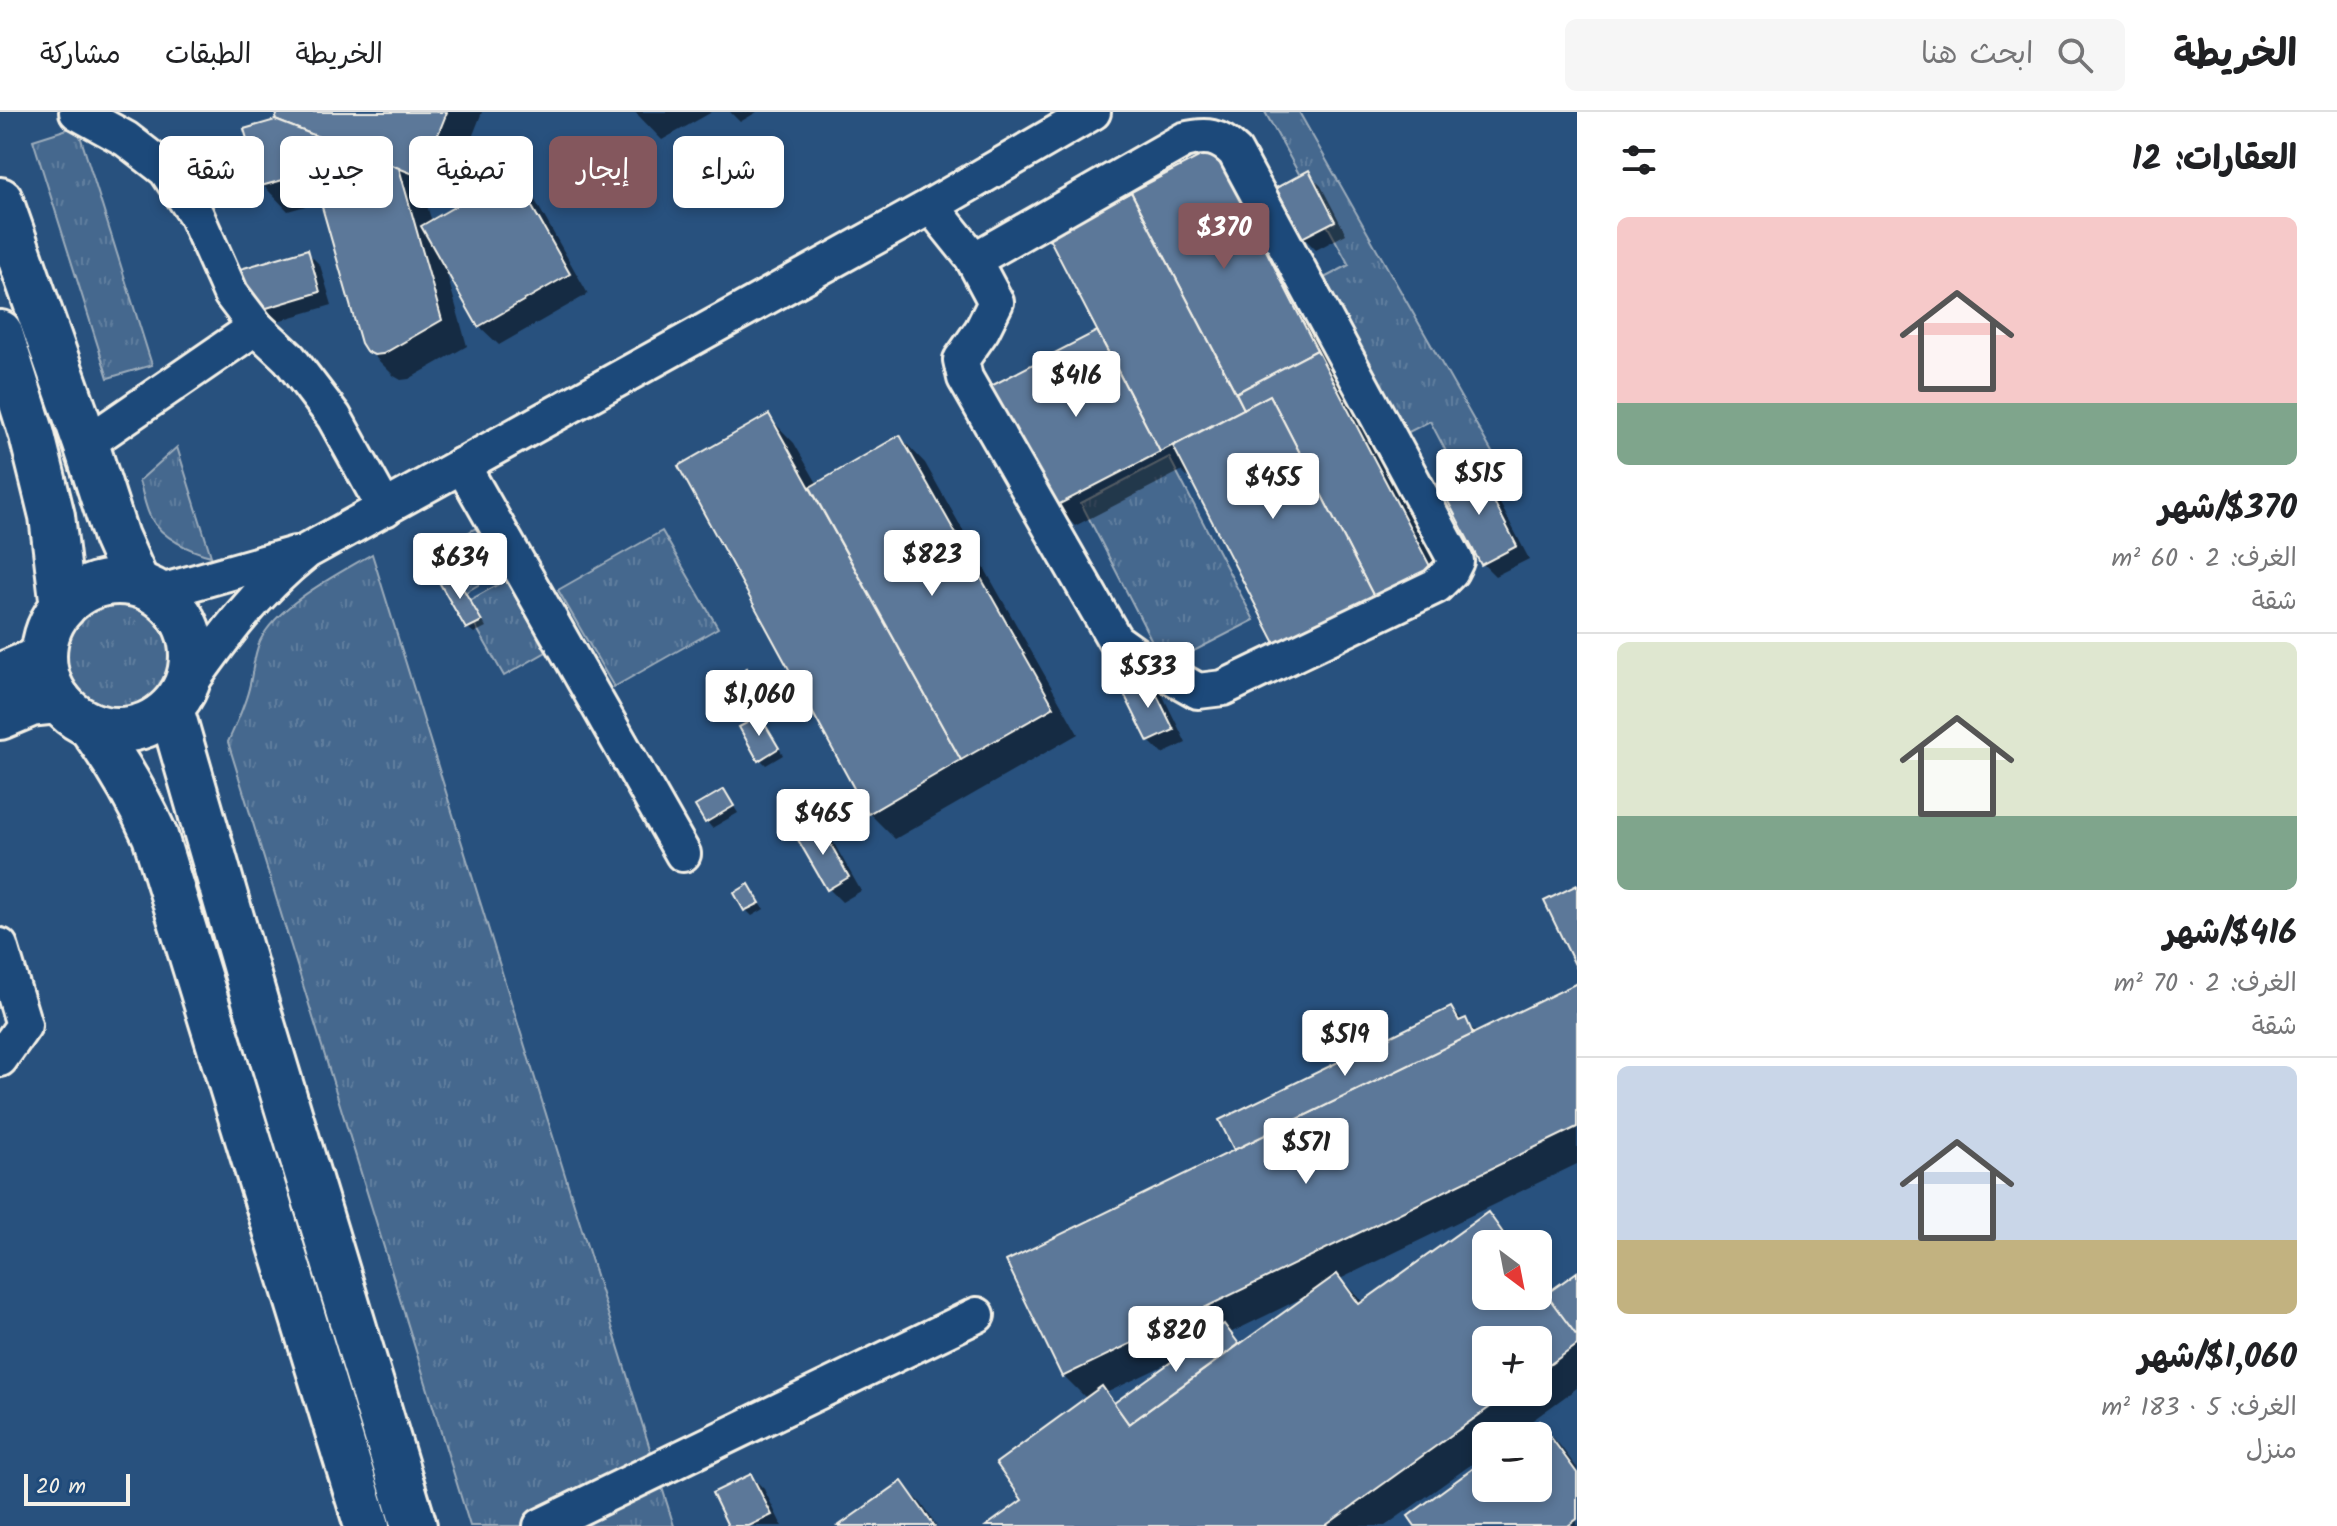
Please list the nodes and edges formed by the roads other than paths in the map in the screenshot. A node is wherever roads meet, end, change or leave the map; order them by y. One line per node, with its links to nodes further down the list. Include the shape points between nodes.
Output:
1 (77, 112): 6 (street, via 126,139 166,170 196,215 231,294)
2 (1093, 112): 4 (street)
3 (0, 200): 8 (main road)
4 (931, 206): 5 (street); 9 (street)
5 (972, 257): 5 (street, via 1184,140 1200,135 1227,144 1456,561 1451,571 1436,586 1223,688 1198,691 1143,660 1115,640 965,378 961,360 996,302)
6 (256, 327): 8 (street); 10 (street, via 289,358 334,417)
7 (0, 333): 13 (main road, via 52,516)
8 (86, 444): 12 (main road, via 116,537)
9 (462, 465): 10 (street); 19 (street)
10 (385, 509): 11 (street)
11 (307, 551): 12 (street); 16 (street, via 253,599)
12 (147, 588): 13 (main road, via 110,582 84,590); 16 (main road, via 175,608 188,629 193,652 190,676)
13 (63, 607): 14 (main road, via 49,629)
14 (44, 654): 15 (main road); 17 (main road, via 47,679)
15 (0, 676)
16 (175, 704): 17 (main road, via 153,722 133,729 111,730); 24 (main road, via 246,973)
17 (75, 713): 18 (main road, via 31,704); 23 (main road, via 116,761 155,836)
18 (0, 717)
19 (683, 854)
20 (0, 946): 21 (street, via 24,1025)
21 (0, 1059)
22 (977, 1315): 25 (street)
23 (367, 1526)
24 (414, 1526)
25 (541, 1526)

